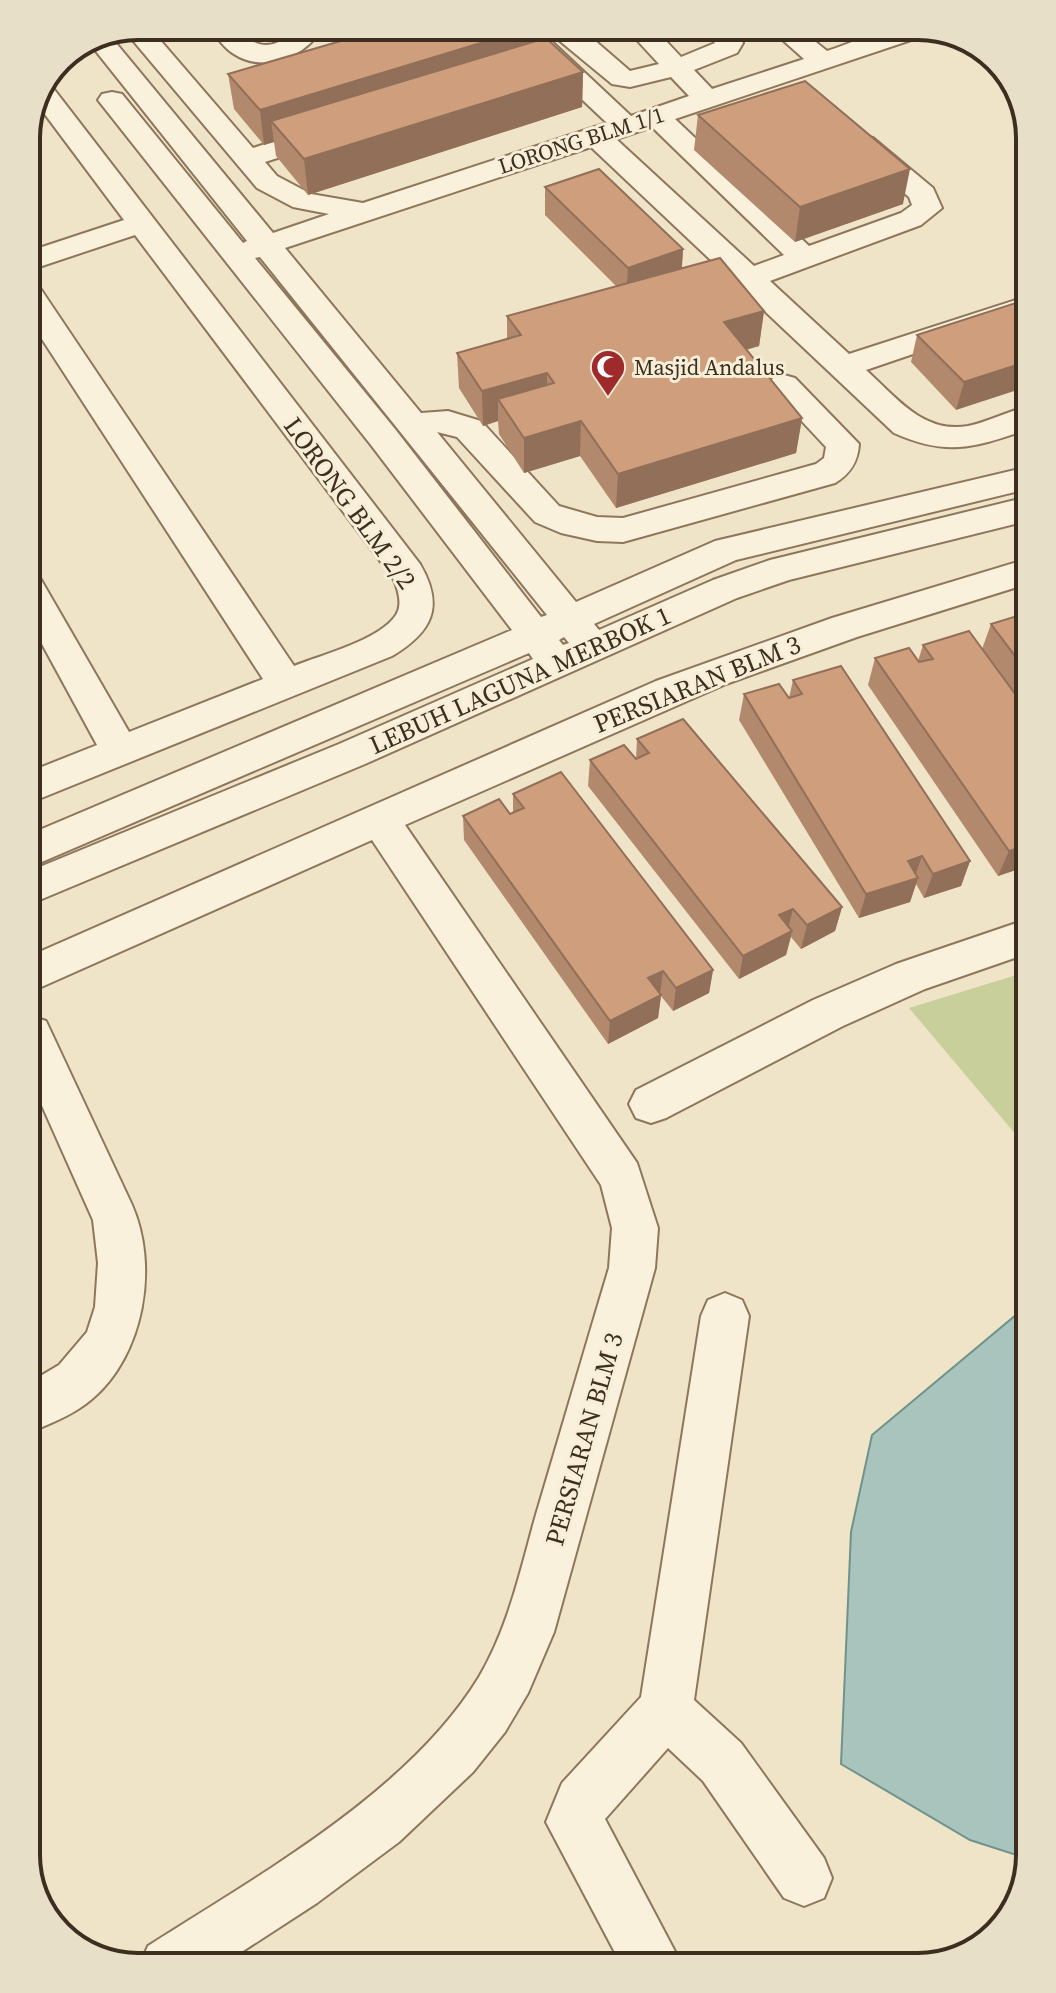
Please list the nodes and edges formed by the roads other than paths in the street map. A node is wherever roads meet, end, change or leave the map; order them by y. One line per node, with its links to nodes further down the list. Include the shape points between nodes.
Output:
1 (146, 40): 23 (street)
2 (234, 40): 3 (street, via 257,54)
3 (300, 40)
4 (535, 40): 13 (street)
5 (575, 40): 16 (street, via 622,78)
6 (650, 40): 16 (street)
7 (728, 40): 16 (street, via 728,47)
8 (797, 40): 14 (street)
9 (871, 40): 11 (street)
10 (888, 40): 11 (street, LORONG BLM 1/1)
11 (876, 44): 14 (street, LORONG BLM 1/1)
12 (105, 46): 36 (street)
13 (556, 60): 17 (street); 29 (street)
14 (823, 61): 19 (street, LORONG BLM 1/1)
15 (314, 62): 20 (street)
16 (677, 68): 24 (street)
17 (526, 69)
18 (93, 76): 37 (street)
19 (778, 76): 22 (street); 24 (street, LORONG BLM 1/1)
20 (255, 80)
21 (225, 89): 23 (street)
22 (803, 95)
23 (195, 98): 31 (street)
24 (707, 99): 26 (street, LORONG BLM 1/1)
25 (47, 100): 34 (street, LORONG BLM 2/2)
26 (656, 116): 29 (street, LORONG BLM 1/1); 39 (street)
27 (839, 125): 39 (street, via 923,194 927,208 911,219)
28 (350, 126): 31 (street)
29 (626, 126): 30 (street, LORONG BLM 1/1)
30 (596, 136): 33 (street, LORONG BLM 1/1); 40 (street)
31 (247, 159): 32 (street)
32 (267, 182): 33 (street, via 303,201); 35 (street)
33 (365, 212): 35 (street, LORONG BLM 1/1)
34 (140, 224): 38 (street); 54 (street, LORONG BLM 2/2, via 416,587 415,614 397,637)
35 (297, 234): 36 (street, LORONG BLM 1/1)
36 (266, 244): 37 (street, LORONG BLM 1/1); 46 (street)
37 (235, 255): 53 (street)
38 (40, 258)
39 (804, 258): 40 (street)
40 (747, 279): 43 (street)
41 (1016, 309): 43 (street)
42 (40, 312): 54 (street)
43 (843, 367): 45 (street, via 906,425 933,438 964,438)
44 (784, 385): 46 (street, via 843,444 842,461 823,475 623,530 573,525 547,514 469,429 455,421)
45 (1016, 421)
46 (414, 425): 51 (street)
47 (1016, 481): 51 (street, LEBUH LAGUNA MERBOK 1, via 727,550)
48 (1016, 512): 52 (street, LEBUH LAGUNA MERBOK 1, via 782,569)
49 (1016, 575): 57 (street, PERSIARAN BLM 3, via 755,657)
50 (40, 608): 55 (street)
51 (571, 620): 52 (street); 53 (street, LEBUH LAGUNA MERBOK 1)
52 (594, 648): 53 (street, LEBUH LAGUNA MERBOK 1)
53 (546, 650): 58 (street, LEBUH LAGUNA MERBOK 1); 59 (street, LEBUH LAGUNA MERBOK 1, via 430,717 352,754)
54 (287, 685): 55 (street, LORONG BLM 2/2)
55 (120, 751): 56 (street, LORONG BLM 2/2)
56 (40, 784)
57 (380, 820): 61 (street, PERSIARAN BLM 3); 68 (street, PERSIARAN BLM 3, via 621,1177 635,1228 632,1268 528,1632 487,1712 429,1778 382,1821)
58 (40, 847)
59 (40, 884)
60 (1016, 940): 63 (street, via 911,976 828,1013)
61 (40, 971)
62 (40, 1054): 65 (street, via 116,1220 123,1282 112,1334 95,1361 76,1381)
63 (651, 1104)
64 (725, 1316): 66 (street)
65 (40, 1402)
66 (666, 1710): 67 (street, via 722,1762); 69 (street, via 582,1803 574,1822)
67 (804, 1878)
68 (188, 1953)
69 (647, 1953)

